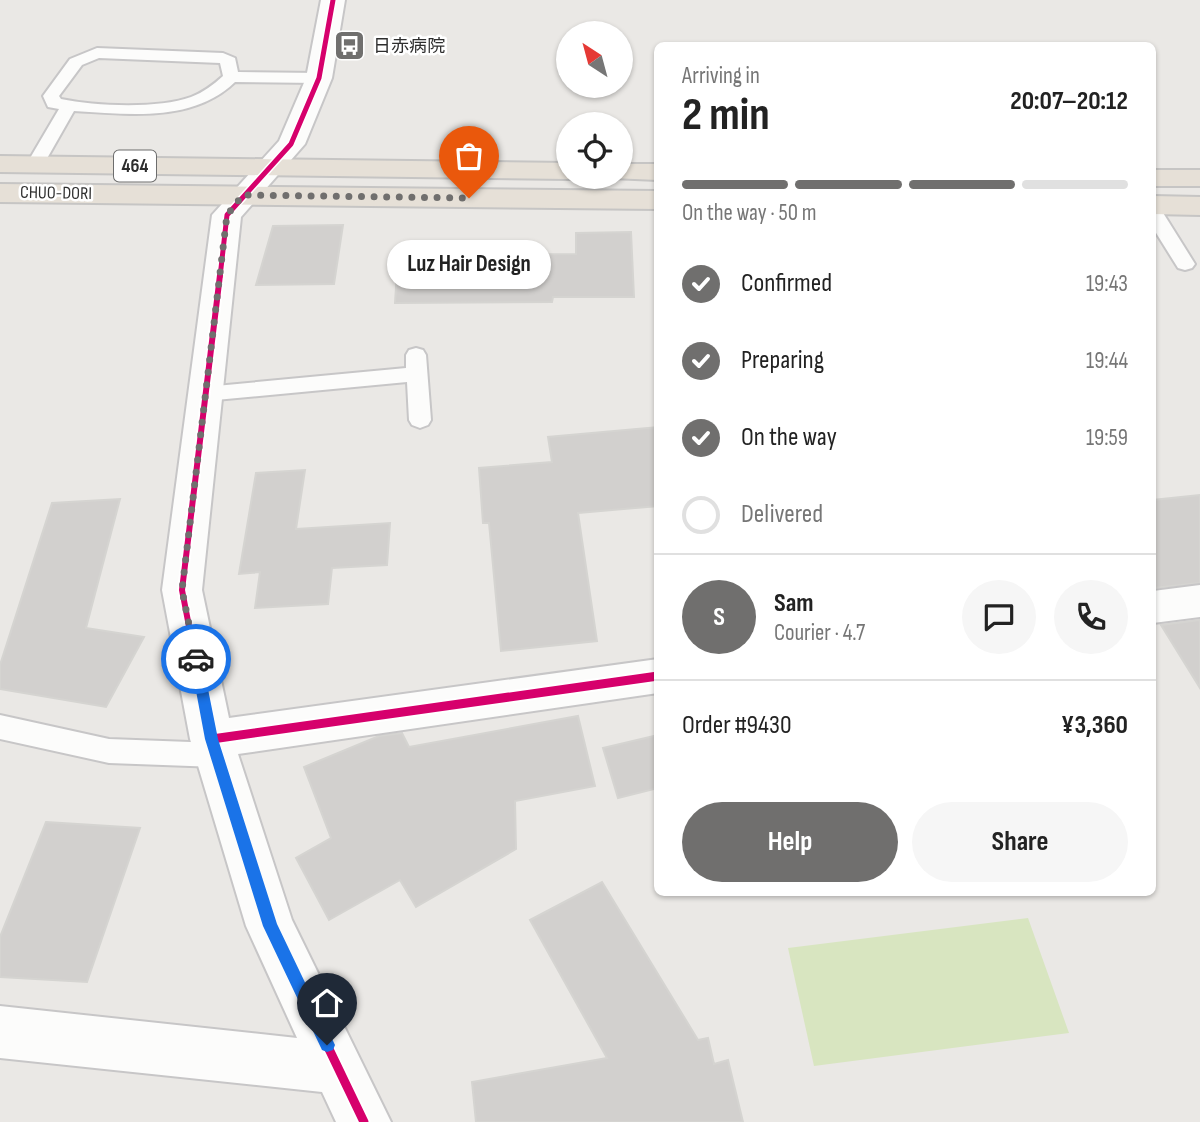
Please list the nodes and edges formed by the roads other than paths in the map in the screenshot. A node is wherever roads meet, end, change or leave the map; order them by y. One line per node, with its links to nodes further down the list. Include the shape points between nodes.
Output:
1 (333, 0): 3 (street)
2 (231, 77): 3 (lane); 4 (lane, via 220,91 178,107); 4 (lane, via 229,61 223,58 97,53 76,62 51,96 54,103)
3 (319, 78): 12 (street, via 291,144)
4 (69, 106): 6 (lane)
5 (0, 164): 6 (highway, CHUO-DORI / 464)
6 (35, 165): 12 (highway, CHUO-DORI / 464)
7 (556, 171): 12 (highway, CHUO-DORI / 464)
8 (633, 172): 9 (highway)
9 (654, 172)
10 (1156, 178): 11 (highway)
11 (1200, 178)
12 (257, 181): 13 (highway, CHUO-DORI / 464); 14 (highway, CHUO-DORI / 464); 19 (street, via 227,215)
13 (0, 192)
14 (654, 200)
15 (1156, 205): 16 (highway)
16 (1200, 205)
17 (1156, 217): 18 (lane)
18 (1185, 264)
19 (205, 394): 20 (lane, via 417,364); 25 (street, via 182,590)
20 (420, 420)
21 (1200, 601): 22 (street)
22 (1156, 607)
23 (654, 677): 25 (street)
24 (0, 727): 25 (lane, via 109,751)
25 (215, 747): 27 (street, via 270,926)
26 (0, 1032): 27 (street)
27 (339, 1068): 28 (street)
28 (364, 1122)

